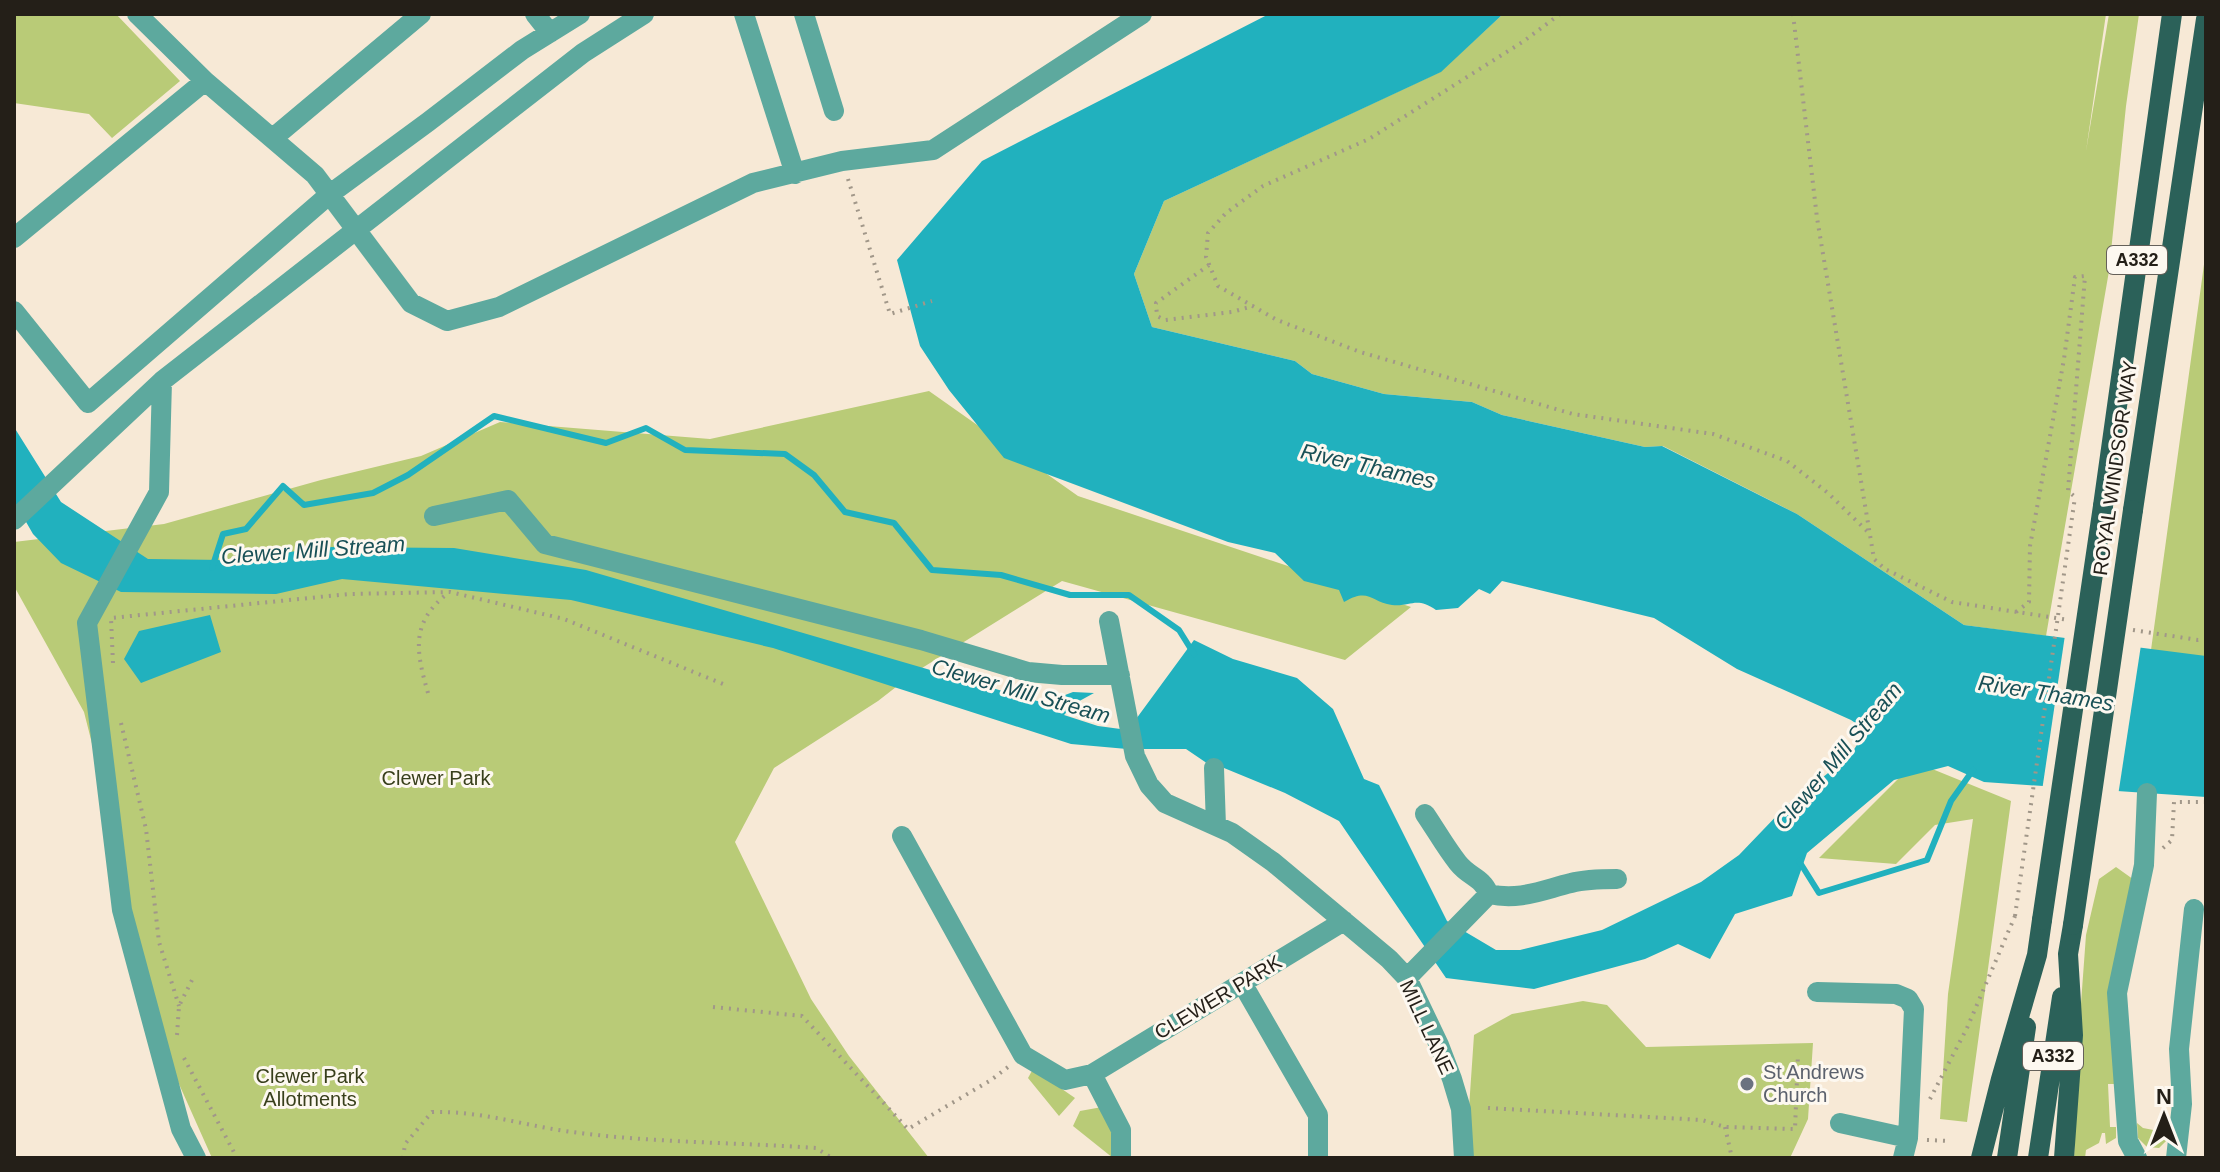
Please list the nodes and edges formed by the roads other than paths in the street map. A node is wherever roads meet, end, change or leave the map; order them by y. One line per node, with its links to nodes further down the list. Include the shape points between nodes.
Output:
1 (137, 14): 12 (street)
2 (421, 14): 14 (street)
3 (535, 14): 11 (street)
4 (580, 14): 11 (street)
5 (644, 14): 17 (street, via 583,53)
6 (744, 14): 15 (street)
7 (804, 14): 13 (street)
8 (1142, 14): 15 (street, via 933,150 842,161)
9 (2172, 14): 35 (main road, ROYAL WINDSOR WAY / A332, bridge)
10 (2206, 19): 34 (main road, ROYAL WINDSOR WAY / A332, bridge)
11 (550, 33): 16 (street)
12 (205, 81): 14 (street); 18 (street)
13 (834, 111)
14 (273, 138): 16 (street)
15 (795, 174): 17 (street, via 753,183 499,307 447,321 411,303)
16 (330, 194): 17 (street); 19 (street, via 88,403)
17 (357, 229): 20 (street)
18 (14, 238)
19 (15, 317)
20 (162, 381): 22 (street); 42 (street, via 159,492 87,623 122,910 181,1129)
21 (434, 516): 24 (street, via 508,500 545,544 1028,672)
22 (14, 520)
23 (1109, 621): 24 (street)
24 (1120, 675): 28 (street, MILL LANE, via 1135,756 1149,785 1165,803)
25 (1214, 768): 28 (street)
26 (2147, 793): 50 (street, via 2144,865 2117,993 2128,1141)
27 (1425, 814): 31 (street, via 1457,862)
28 (1216, 826): 33 (street, MILL LANE, via 1273,862)
29 (902, 836): 39 (street, via 1023,1055 1065,1080)
30 (1617, 879): 31 (street, via 1505,898)
31 (1482, 886): 36 (street, via 1461,923)
32 (2194, 909): 51 (street, via 2179,1049 2182,1104)
33 (1344, 921): 36 (street, MILL LANE, via 1389,959); 37 (street, CLEWER PARK)
34 (2068, 954): 48 (main road, A332); 49 (main road, via 2073,1035)
35 (2037, 955): 46 (main road); 47 (main road, A332)
36 (1414, 971): 45 (street, MILL LANE, via 1461,1109)
37 (1242, 983): 39 (street, CLEWER PARK); 44 (street, via 1318,1115)
38 (1817, 992): 41 (street, via 1896,994 1914,1009)
39 (1092, 1074): 43 (street, via 1121,1130)
40 (1840, 1123): 41 (street)
41 (1905, 1148)
42 (196, 1158)
43 (1121, 1158)
44 (1318, 1158)
45 (1464, 1158)
46 (1981, 1158)
47 (2007, 1158)
48 (2038, 1158)
49 (2064, 1158)
50 (2137, 1158)
51 (2176, 1158)

